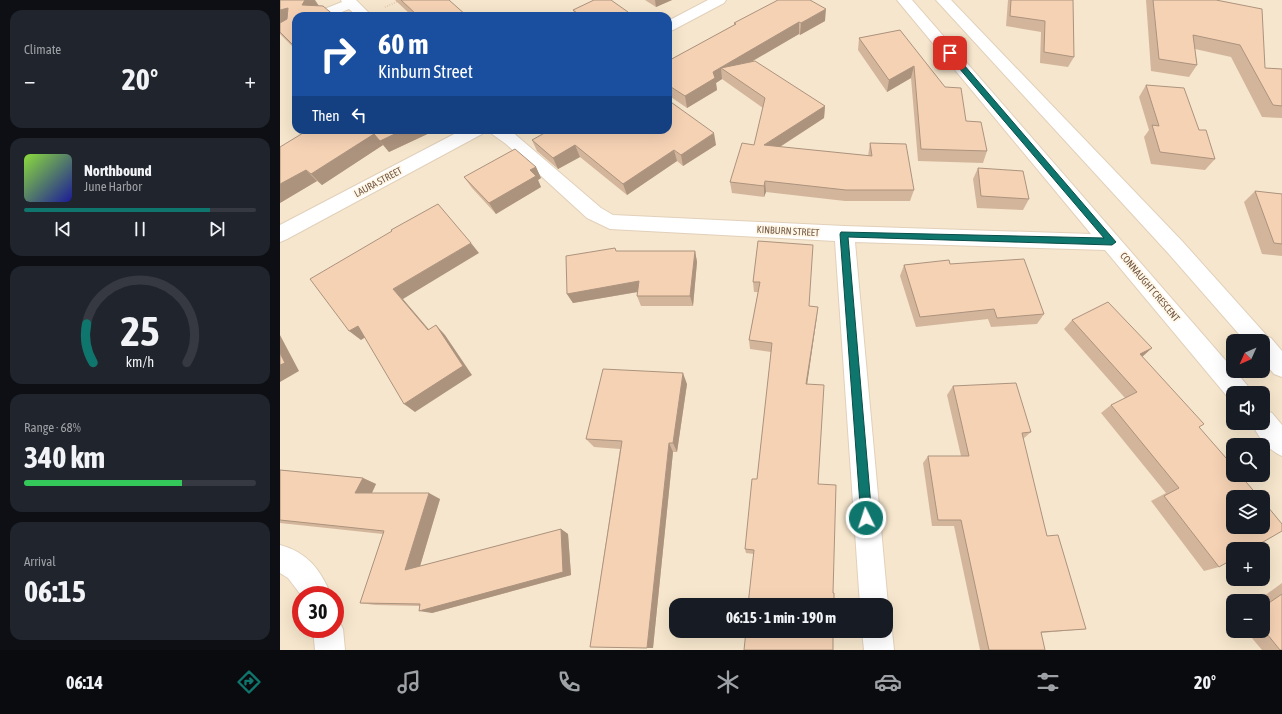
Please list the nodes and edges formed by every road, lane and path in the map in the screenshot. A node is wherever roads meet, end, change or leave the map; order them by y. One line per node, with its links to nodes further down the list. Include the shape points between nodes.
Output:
1 (719, 0): 7 (street)
2 (904, 0): 12 (street, CONNAUGHT CRESCENT)
3 (943, 0): 13 (street, via 1175,247)
4 (349, 1): 5 (street); 6 (street)
5 (327, 12)
6 (361, 12)
7 (672, 25)
8 (468, 134): 10 (street, LAURA STREET)
9 (504, 134): 11 (street, KINBURN STREET, via 594,213 610,222)
10 (280, 234)
11 (844, 234): 12 (street, KINBURN STREET); 21 (street)
12 (1112, 242): 16 (street, CONNAUGHT CRESCENT)
13 (1253, 334)
14 (1270, 353): 15 (street)
15 (1282, 367)
16 (1233, 386)
17 (1270, 429): 18 (street)
18 (1282, 444)
19 (280, 559): 20 (street, via 287,560 305,574)
20 (312, 586)
21 (873, 598)
22 (329, 638): 24 (street)
23 (878, 638): 25 (street)
24 (330, 650)
25 (879, 650)

